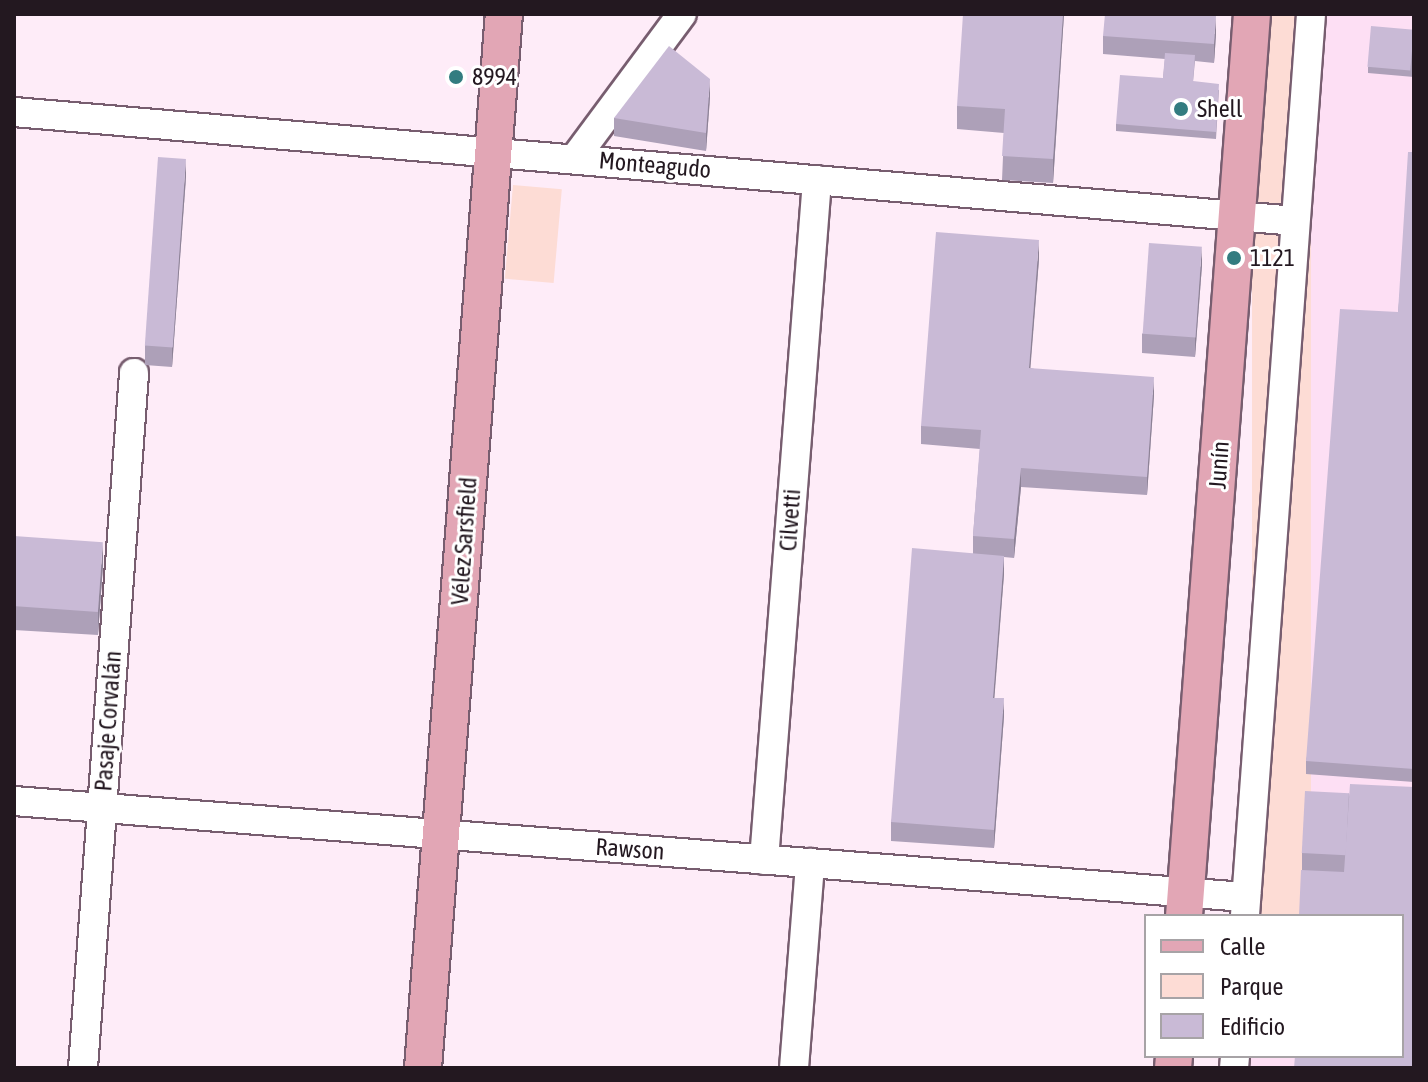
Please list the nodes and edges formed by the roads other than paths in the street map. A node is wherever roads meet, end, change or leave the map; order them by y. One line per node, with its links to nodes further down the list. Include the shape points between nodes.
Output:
1 (504, 14): 6 (main road, Vélez Sarsfield)
2 (682, 14): 7 (street)
3 (1252, 14): 9 (main road, Junín)
4 (1311, 14): 10 (street)
5 (14, 112): 6 (street, Monteagudo)
6 (494, 153): 7 (street, Monteagudo); 14 (main road, Vélez Sarsfield)
7 (575, 158): 8 (street, Monteagudo)
8 (817, 180): 9 (street, Monteagudo); 15 (street, Cilvetti)
9 (1237, 213): 10 (street, Monteagudo); 17 (main road, Junín)
10 (1295, 221): 18 (street)
11 (134, 373): 13 (street, Pasaje Corvalán)
12 (14, 801): 13 (street, Rawson)
13 (102, 808): 14 (street, Rawson); 19 (street, Pasaje Corvalán)
14 (441, 834): 15 (street, Rawson); 20 (main road, Vélez Sarsfield)
15 (764, 860): 16 (street, Rawson)
16 (810, 863): 17 (street, Rawson); 21 (street)
17 (1186, 904): 18 (street, Rawson)
18 (1245, 906)
19 (83, 1068)
20 (423, 1068)
21 (794, 1068)

